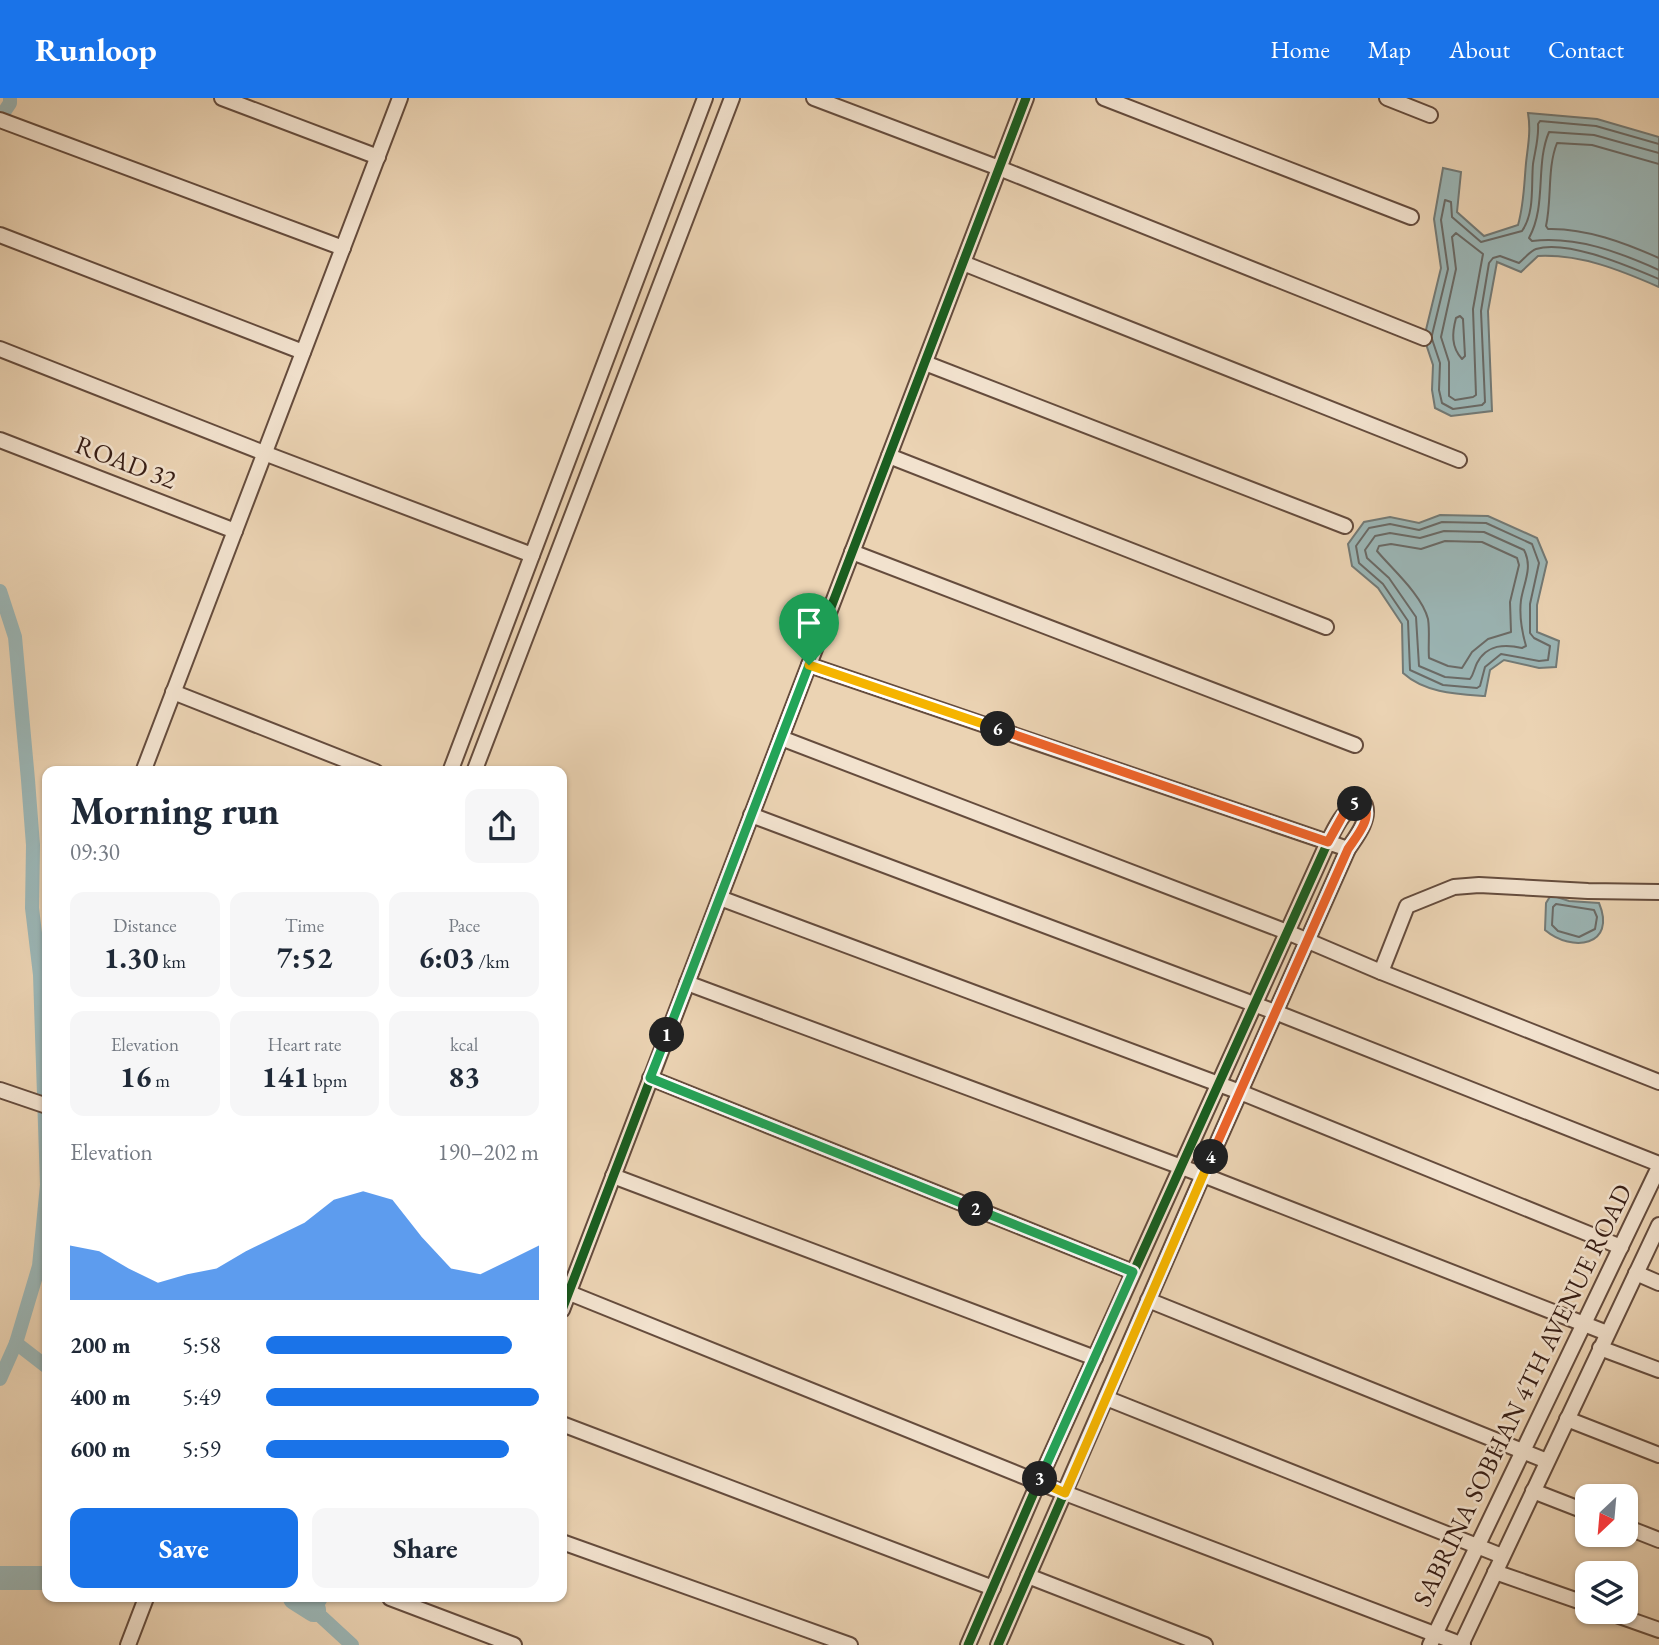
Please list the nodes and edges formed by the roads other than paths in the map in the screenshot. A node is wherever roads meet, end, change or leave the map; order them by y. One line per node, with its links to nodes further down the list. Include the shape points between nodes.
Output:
1 (222, 98): 11 (street)
2 (400, 98): 11 (street)
3 (705, 98): 28 (street)
4 (732, 98): 37 (street)
5 (814, 98): 12 (street)
6 (1026, 98): 12 (street)
7 (1104, 98): 13 (street)
8 (1387, 98): 9 (street)
9 (1430, 115)
10 (0, 120): 15 (street)
11 (378, 157): 15 (street)
12 (999, 168): 16 (street); 17 (street)
13 (1411, 217)
14 (0, 235): 19 (street)
15 (343, 248): 19 (street)
16 (963, 263): 20 (street); 24 (street)
17 (1424, 338)
18 (0, 349): 22 (street)
19 (303, 352): 22 (street)
20 (925, 363): 23 (street); 25 (street)
21 (0, 440): 26 (street, ROAD 32)
22 (264, 453): 26 (street); 28 (street)
23 (889, 456): 27 (street); 29 (street)
24 (1459, 460)
25 (1345, 526)
26 (235, 531): 31 (street)
27 (852, 552): 30 (street); 33 (street)
28 (532, 555): 36 (street)
29 (1326, 627)
30 (809, 665): 32 (street); 39 (street)
31 (173, 692): 34 (street); 35 (street)
32 (781, 738): 38 (street); 43 (street)
33 (1355, 745)
34 (145, 766)
35 (361, 766)
36 (452, 766)
37 (476, 766)
38 (751, 815): 42 (street); 47 (street)
39 (1328, 842): 40 (street); 40 (street, via 1343,815 1360,803 1368,812); 43 (street)
40 (1348, 849): 44 (street)
41 (1659, 892): 45 (street, via 1454,887 1407,906)
42 (720, 898): 46 (street); 51 (street)
43 (1287, 932): 44 (street); 47 (street)
44 (1307, 940): 45 (street); 48 (street)
45 (1381, 972): 50 (street)
46 (687, 983): 49 (street); 56 (street)
47 (1254, 1004): 48 (street); 51 (street)
48 (1275, 1012): 53 (street); 55 (street)
49 (650, 1078): 58 (street); 61 (street)
50 (1659, 1082)
51 (1218, 1084): 53 (street); 56 (street)
52 (0, 1090): 54 (street)
53 (1240, 1092): 57 (street); 60 (street)
54 (42, 1105)
55 (1659, 1166): 60 (street, SABRINA SOBHAN 4TH AVENUE ROAD)
56 (1181, 1167): 57 (street); 61 (street)
57 (1203, 1175): 66 (street); 67 (street)
58 (613, 1176): 64 (street); 70 (street)
59 (1659, 1225): 62 (street, SABRINA SOBHAN 4TH AVENUE ROAD)
60 (1621, 1247): 67 (street, SABRINA SOBHAN 4TH AVENUE ROAD)
61 (1133, 1272): 70 (street)
62 (1636, 1273): 63 (street); 68 (street, SABRINA SOBHAN 4TH AVENUE ROAD)
63 (1659, 1283)
64 (567, 1286)
65 (567, 1292): 78 (street)
66 (1148, 1300): 72 (street); 75 (street)
67 (1584, 1323): 68 (street); 75 (street, SABRINA SOBHAN 4TH AVENUE ROAD)
68 (1607, 1333): 69 (street, SABRINA SOBHAN 4TH AVENUE ROAD)
69 (1601, 1348): 71 (street); 73 (street, SABRINA SOBHAN 4TH AVENUE ROAD)
70 (1094, 1358): 78 (street)
71 (1659, 1370)
72 (1106, 1398): 80 (street); 85 (street)
73 (1567, 1419): 76 (street); 77 (street, SABRINA SOBHAN 4TH AVENUE ROAD)
74 (567, 1426): 89 (street)
75 (1523, 1452): 77 (street); 85 (street, SABRINA SOBHAN 4TH AVENUE ROAD)
76 (1659, 1455)
77 (1547, 1461): 79 (street, SABRINA SOBHAN 4TH AVENUE ROAD)
78 (1039, 1481): 80 (street); 89 (street)
79 (1533, 1491): 81 (street); 86 (street, SABRINA SOBHAN 4TH AVENUE ROAD)
80 (1065, 1493): 88 (street); 95 (street)
81 (1575, 1507)
82 (1638, 1532): 83 (street)
83 (1659, 1540)
84 (567, 1544): 98 (street)
85 (1478, 1546): 86 (street); 95 (street, SABRINA SOBHAN 4TH AVENUE ROAD)
86 (1502, 1556): 87 (street, SABRINA SOBHAN 4TH AVENUE ROAD)
87 (1494, 1572): 90 (street); 102 (street, SABRINA SOBHAN 4TH AVENUE ROAD)
88 (1028, 1576): 100 (street); 101 (street)
89 (993, 1588): 99 (street)
90 (1575, 1600)
91 (144, 1602): 96 (street)
92 (401, 1602): 97 (street)
93 (1638, 1623): 94 (street)
94 (1659, 1630)
95 (1432, 1640): 102 (street)
96 (128, 1645)
97 (514, 1645)
98 (850, 1645)
99 (968, 1645)
100 (998, 1645)
101 (1205, 1645)
102 (1462, 1645)

